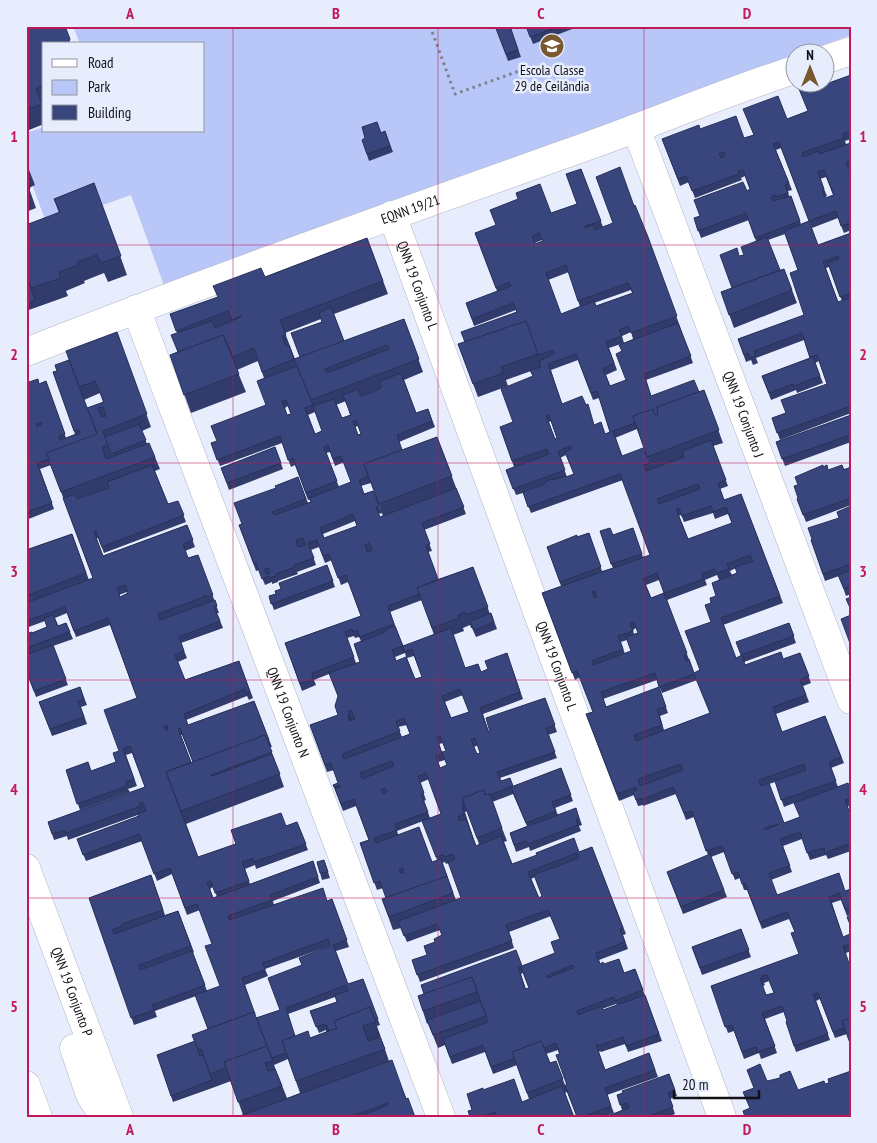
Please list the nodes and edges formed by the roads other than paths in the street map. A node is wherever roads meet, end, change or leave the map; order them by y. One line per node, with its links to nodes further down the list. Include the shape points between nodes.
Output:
1 (851, 51): 2 (street)
2 (834, 57)
3 (784, 73): 4 (street, EQNN 19/21)
4 (636, 128): 5 (street, EQNN 19/21); 8 (street, QNN 19 Conjunto J)
5 (392, 215): 6 (street, EQNN 19/21); 16 (street, QNN 19 Conjunto L)
6 (136, 309): 7 (street, EQNN 19/21); 15 (street, QNN 19 Conjunto N)
7 (26, 352)
8 (851, 700)
9 (26, 868): 14 (street, QNN 19 Conjunto P)
10 (26, 909): 13 (street, via 90,1094)
11 (26, 1085): 12 (street)
12 (38, 1117)
13 (104, 1117)
14 (119, 1117)
15 (441, 1117)
16 (722, 1117)

